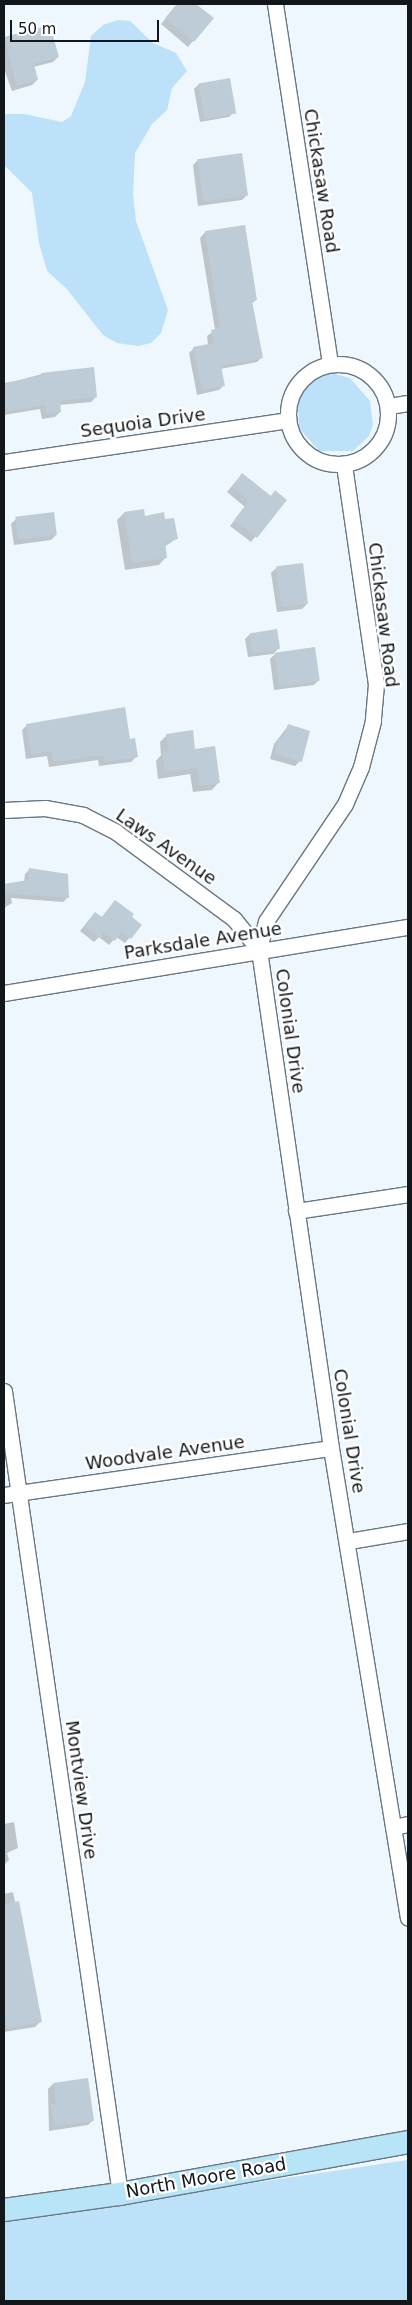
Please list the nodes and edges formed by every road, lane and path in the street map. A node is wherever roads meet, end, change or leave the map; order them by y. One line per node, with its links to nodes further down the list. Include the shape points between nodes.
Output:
1 (275, 4): 2 (street, Chickasaw Road)
2 (330, 363): 4 (street, via 358,367 379,382); 5 (street, via 302,378 290,398)
3 (408, 403): 4 (street)
4 (389, 406): 7 (street, via 386,434 367,457)
5 (288, 420): 6 (street, Sequoia Drive); 7 (street, via 297,444 321,462)
6 (4, 462)
7 (344, 465): 10 (street, Chickasaw Road, via 376,684 373,721 362,767 345,804 266,921)
8 (4, 810): 10 (street, Laws Avenue, via 45,808 83,814 116,832 234,919)
9 (408, 927): 10 (street, Parksdale Avenue)
10 (260, 950): 11 (street, Parksdale Avenue); 13 (street, Colonial Drive)
11 (4, 993)
12 (408, 1194): 13 (street)
13 (296, 1211): 15 (street, Colonial Drive)
14 (4, 1391): 16 (street, Montview Drive)
15 (332, 1448): 16 (street, Woodvale Avenue); 19 (street, Colonial Drive)
16 (20, 1492): 17 (street, Woodvale Avenue); 24 (street, Montview Drive)
17 (4, 1495)
18 (408, 1531): 19 (street)
19 (349, 1541): 21 (street, Colonial Drive)
20 (408, 1824): 21 (street)
21 (392, 1827): 22 (street, Colonial Drive)
22 (408, 1918)
23 (408, 2142): 24 (main road, North Moore Road)
24 (120, 2194): 25 (main road, North Moore Road)
25 (4, 2210)

